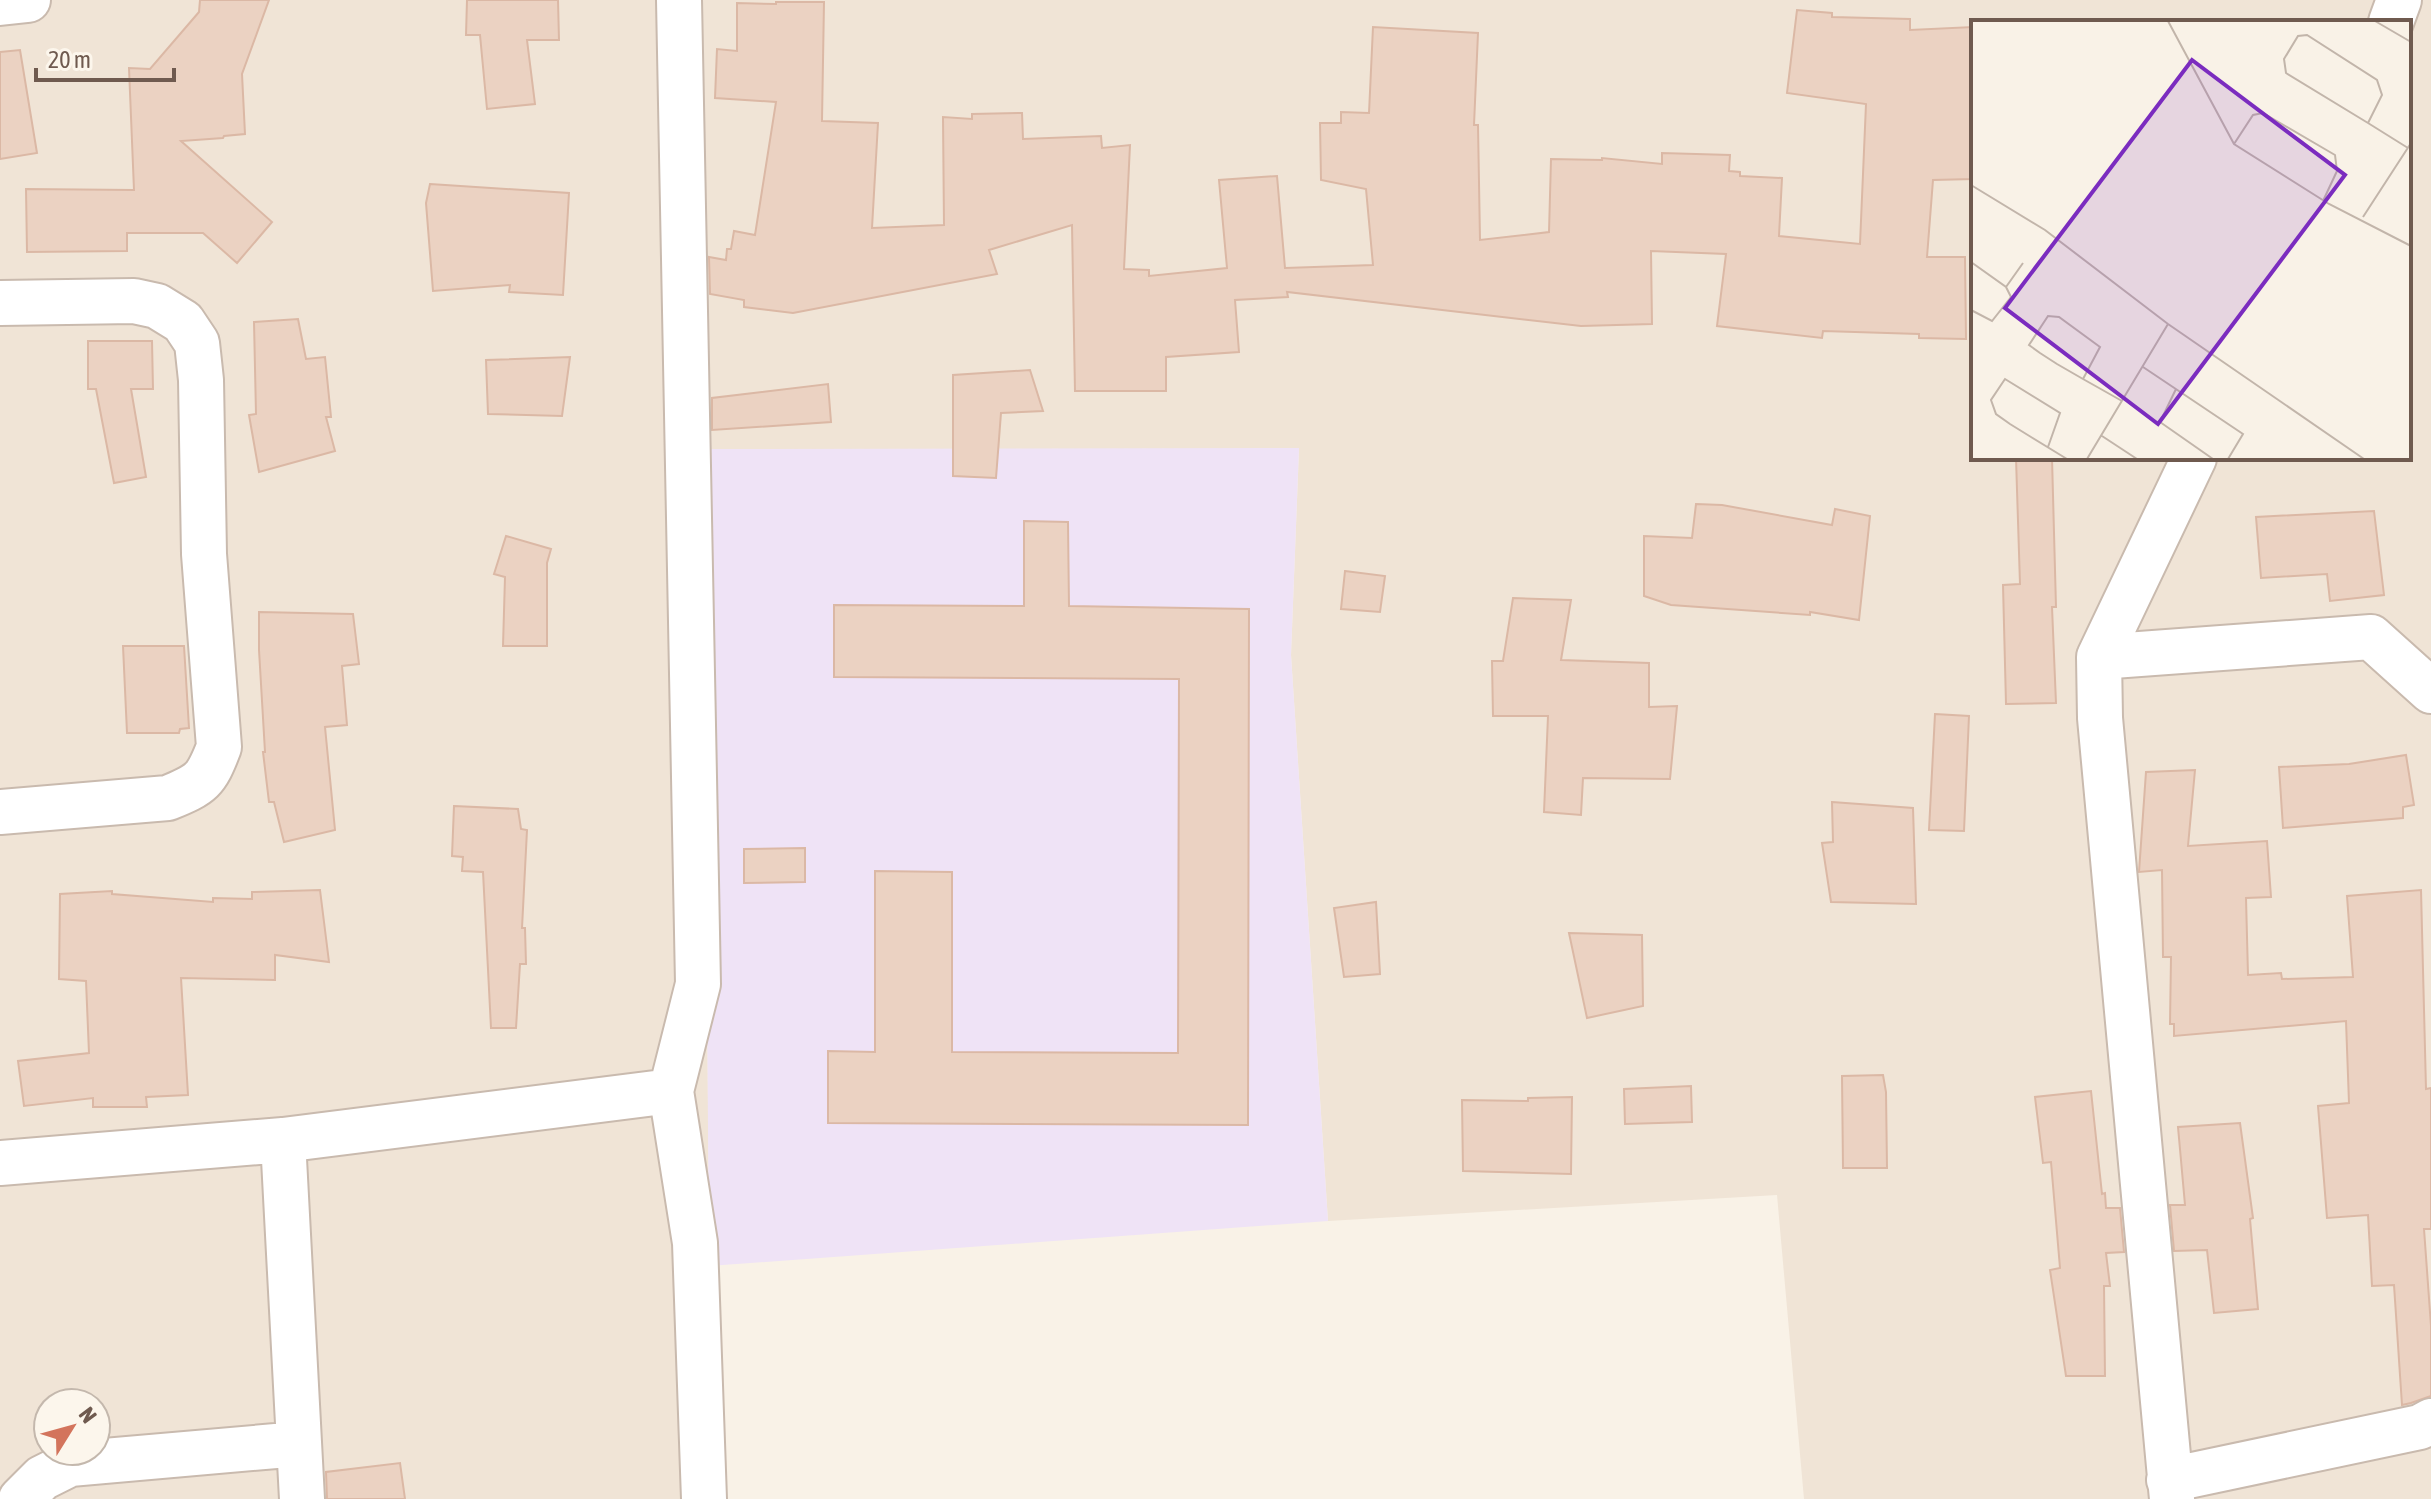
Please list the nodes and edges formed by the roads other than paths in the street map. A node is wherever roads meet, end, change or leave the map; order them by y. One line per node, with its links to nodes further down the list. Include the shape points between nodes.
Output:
1 (28, 0): 4 (street)
2 (679, 0): 11 (street, via 698,984)
3 (2399, 0): 5 (street)
4 (0, 3)
5 (2392, 20)
6 (0, 303): 10 (street, via 134,301 157,306 183,322 197,343 204,554 219,747 209,774 168,798)
7 (2193, 460): 8 (street)
8 (2099, 657): 9 (street, via 2371,637); 16 (street, via 2100,718)
9 (2431, 691)
10 (0, 812)
11 (671, 1091): 12 (street); 19 (street, via 695,1243)
12 (283, 1140): 13 (street); 15 (street)
13 (0, 1163)
14 (2431, 1421): 16 (street)
15 (299, 1444): 17 (street, via 70,1464 42,1478); 18 (street)
16 (2171, 1489)
17 (21, 1499)
18 (302, 1499)
19 (704, 1499)

